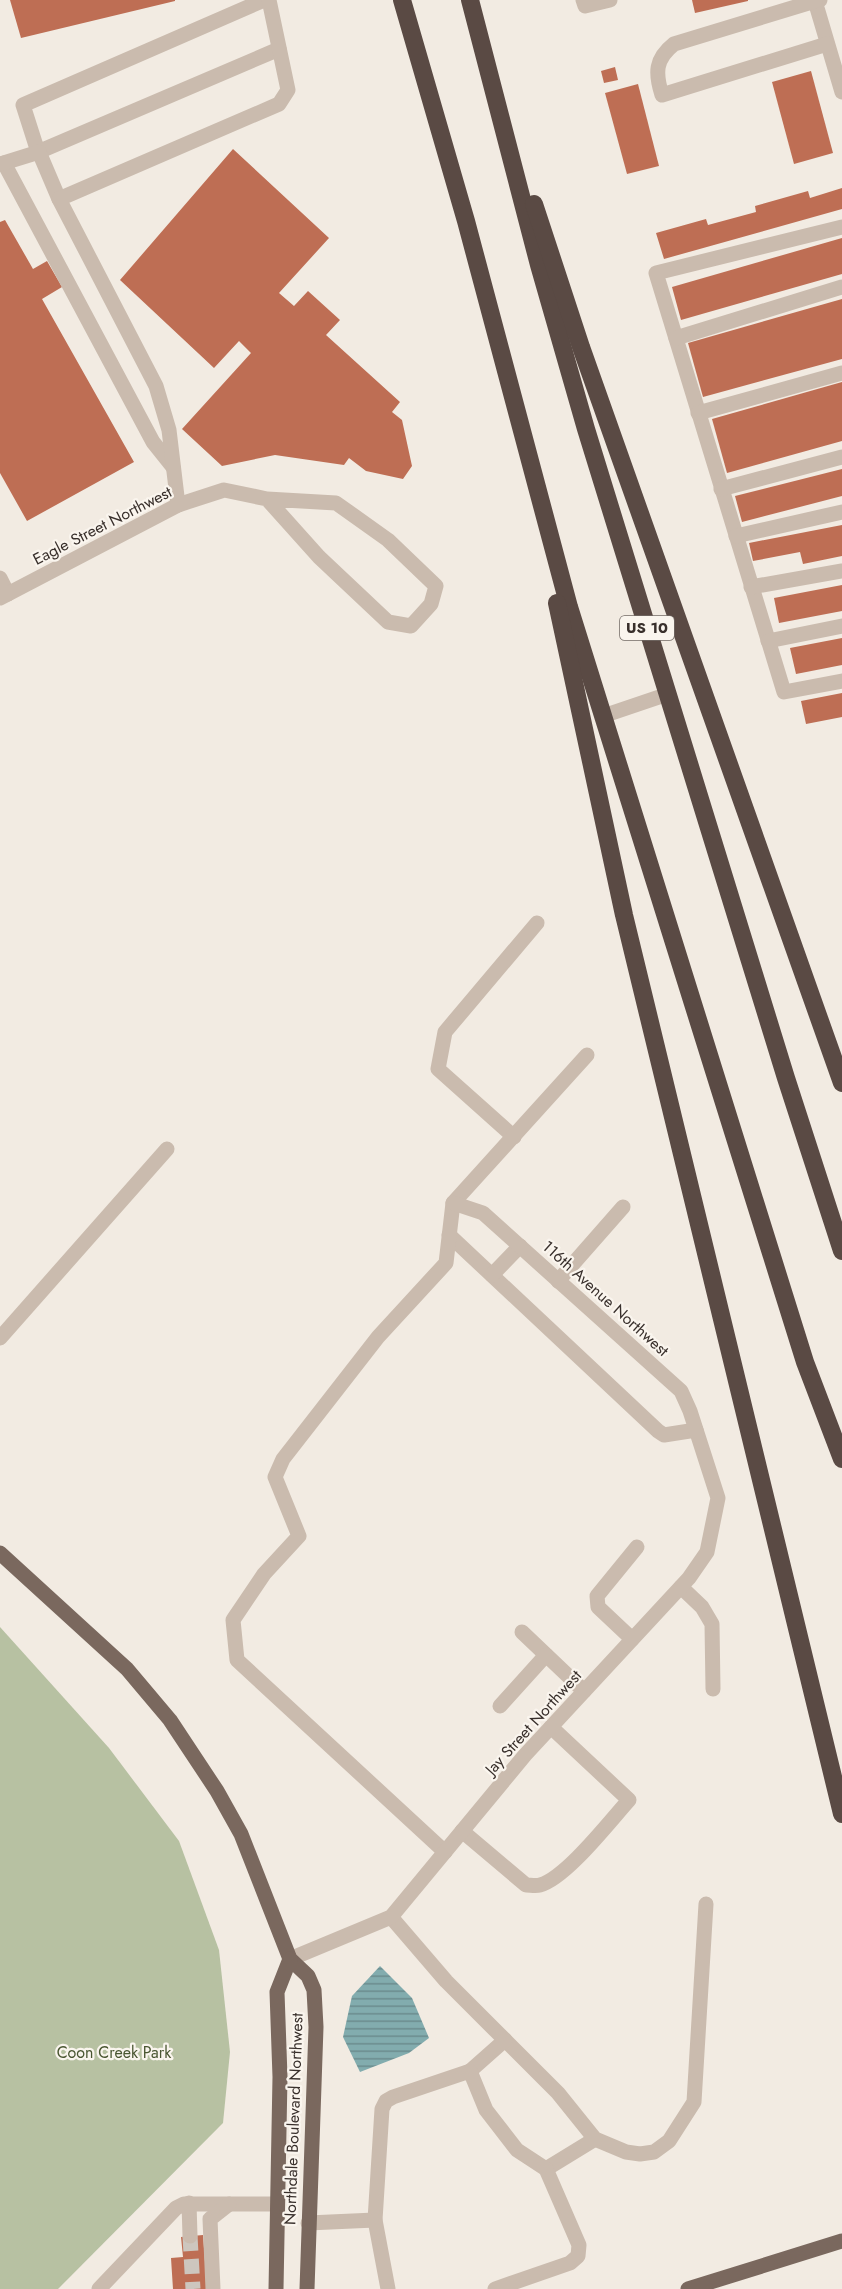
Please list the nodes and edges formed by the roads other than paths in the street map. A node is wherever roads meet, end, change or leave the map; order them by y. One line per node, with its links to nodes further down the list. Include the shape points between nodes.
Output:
1 (264, 0): 11 (street, via 23,105)
2 (269, 0): 9 (street)
3 (402, 0): 18 (highway)
4 (470, 0): 34 (highway, US 10, via 538,265); 38 (highway, via 581,347)
5 (583, 0): 6 (street, via 585,6)
6 (610, 0)
7 (818, 1): 8 (street); 8 (street, via 674,44 662,54 656,69 662,95)
8 (827, 44): 10 (street)
9 (279, 49): 11 (street); 13 (street, via 288,90 279,104)
10 (842, 92)
11 (38, 152): 12 (street); 13 (street)
12 (2, 164): 21 (street, via 153,442)
13 (59, 199): 21 (street, via 156,386 169,430)
14 (842, 227): 16 (street, via 656,273)
15 (842, 288): 16 (street)
16 (676, 338): 19 (street)
17 (842, 373): 19 (street)
18 (514, 401): 35 (highway, via 569,607); 62 (highway, via 624,915)
19 (698, 413): 22 (street)
20 (842, 457): 22 (street)
21 (173, 467): 24 (street)
22 (721, 489): 26 (street)
23 (267, 499): 23 (street, via 319,557 388,622 411,626 431,604 436,586 387,540 336,504); 24 (street, Eagle Street Northwest, via 224,490)
24 (177, 505): 30 (street, Eagle Street Northwest)
25 (842, 512): 26 (street)
26 (736, 536): 29 (street)
27 (842, 571): 29 (street)
28 (0, 578): 30 (street)
29 (751, 587): 32 (street)
30 (4, 596)
31 (842, 626): 32 (street)
32 (768, 641): 33 (street, via 784,692)
33 (842, 681)
34 (668, 694): 35 (street); 45 (highway, US 10)
35 (603, 716): 51 (highway, via 805,1362)
36 (537, 923): 39 (street, via 445,1032 438,1069)
37 (587, 1055): 39 (street)
38 (842, 1083)
39 (514, 1137): 41 (street)
40 (167, 1149): 48 (street)
41 (453, 1203): 43 (street); 44 (street, 116th Avenue Northwest, via 483,1213)
42 (623, 1206): 47 (street)
43 (449, 1234): 46 (street); 64 (street, via 446,1263 378,1337 283,1459 275,1477 299,1536 264,1574 233,1620 237,1660)
44 (520, 1246): 46 (street); 47 (street, 116th Avenue Northwest)
45 (842, 1251)
46 (492, 1275): 49 (street, via 658,1431 664,1435)
47 (558, 1281): 49 (street, 116th Avenue Northwest, via 681,1391)
48 (0, 1338)
49 (696, 1430): 50 (street, 116th Avenue Northwest)
50 (702, 1449): 54 (street, Jay Street Northwest, via 718,1498 717,1507 707,1552)
51 (842, 1460)
52 (637, 1547): 56 (street, via 597,1596 598,1607)
53 (0, 1553): 67 (main road, Northdale Boulevard Northwest, via 127,1669 170,1720 241,1834)
54 (681, 1587): 56 (street, Jay Street Northwest); 58 (street, via 702,1607 712,1624)
55 (522, 1632): 57 (street)
56 (632, 1639): 59 (street, Jay Street Northwest)
57 (546, 1655): 59 (street); 60 (street)
58 (713, 1689)
59 (584, 1690): 61 (street, Jay Street Northwest)
60 (500, 1706)
61 (550, 1727): 63 (street, Jay Street Northwest); 63 (street, via 629,1800 595,1840 558,1875 540,1886 526,1885)
62 (842, 1814)
63 (462, 1831): 64 (street, Jay Street Northwest)
64 (445, 1852): 66 (street, Jay Street Northwest)
65 (706, 1904): 70 (street, via 694,2102 680,2128 654,2152 626,2152)
66 (391, 1917): 67 (street, Jay Street Northwest); 68 (street, via 446,1981)
67 (290, 1959): 74 (main road, Northdale Boulevard Northwest, via 277,1992); 77 (main road, Northdale Boulevard Northwest, via 308,1976 314,1990 316,2018)
68 (505, 2040): 69 (street); 70 (street, via 558,2093)
69 (470, 2071): 71 (street, via 486,2110 517,2150); 76 (street, via 386,2101 382,2109)
70 (595, 2139): 71 (street)
71 (546, 2169): 84 (street, via 579,2246 578,2256 570,2263)
72 (189, 2203): 73 (street); 75 (street, via 190,2228); 79 (street, via 176,2208)
73 (228, 2204): 74 (street); 75 (street)
74 (277, 2204): 81 (main road, Northdale Boulevard Northwest)
75 (210, 2219): 80 (street)
76 (375, 2220): 77 (street); 83 (street)
77 (308, 2223): 82 (main road, Northdale Boulevard Northwest)
78 (842, 2241): 85 (main road)
79 (99, 2289)
80 (213, 2289)
81 (276, 2289)
82 (307, 2289)
83 (388, 2289)
84 (495, 2289)
85 (688, 2289)

